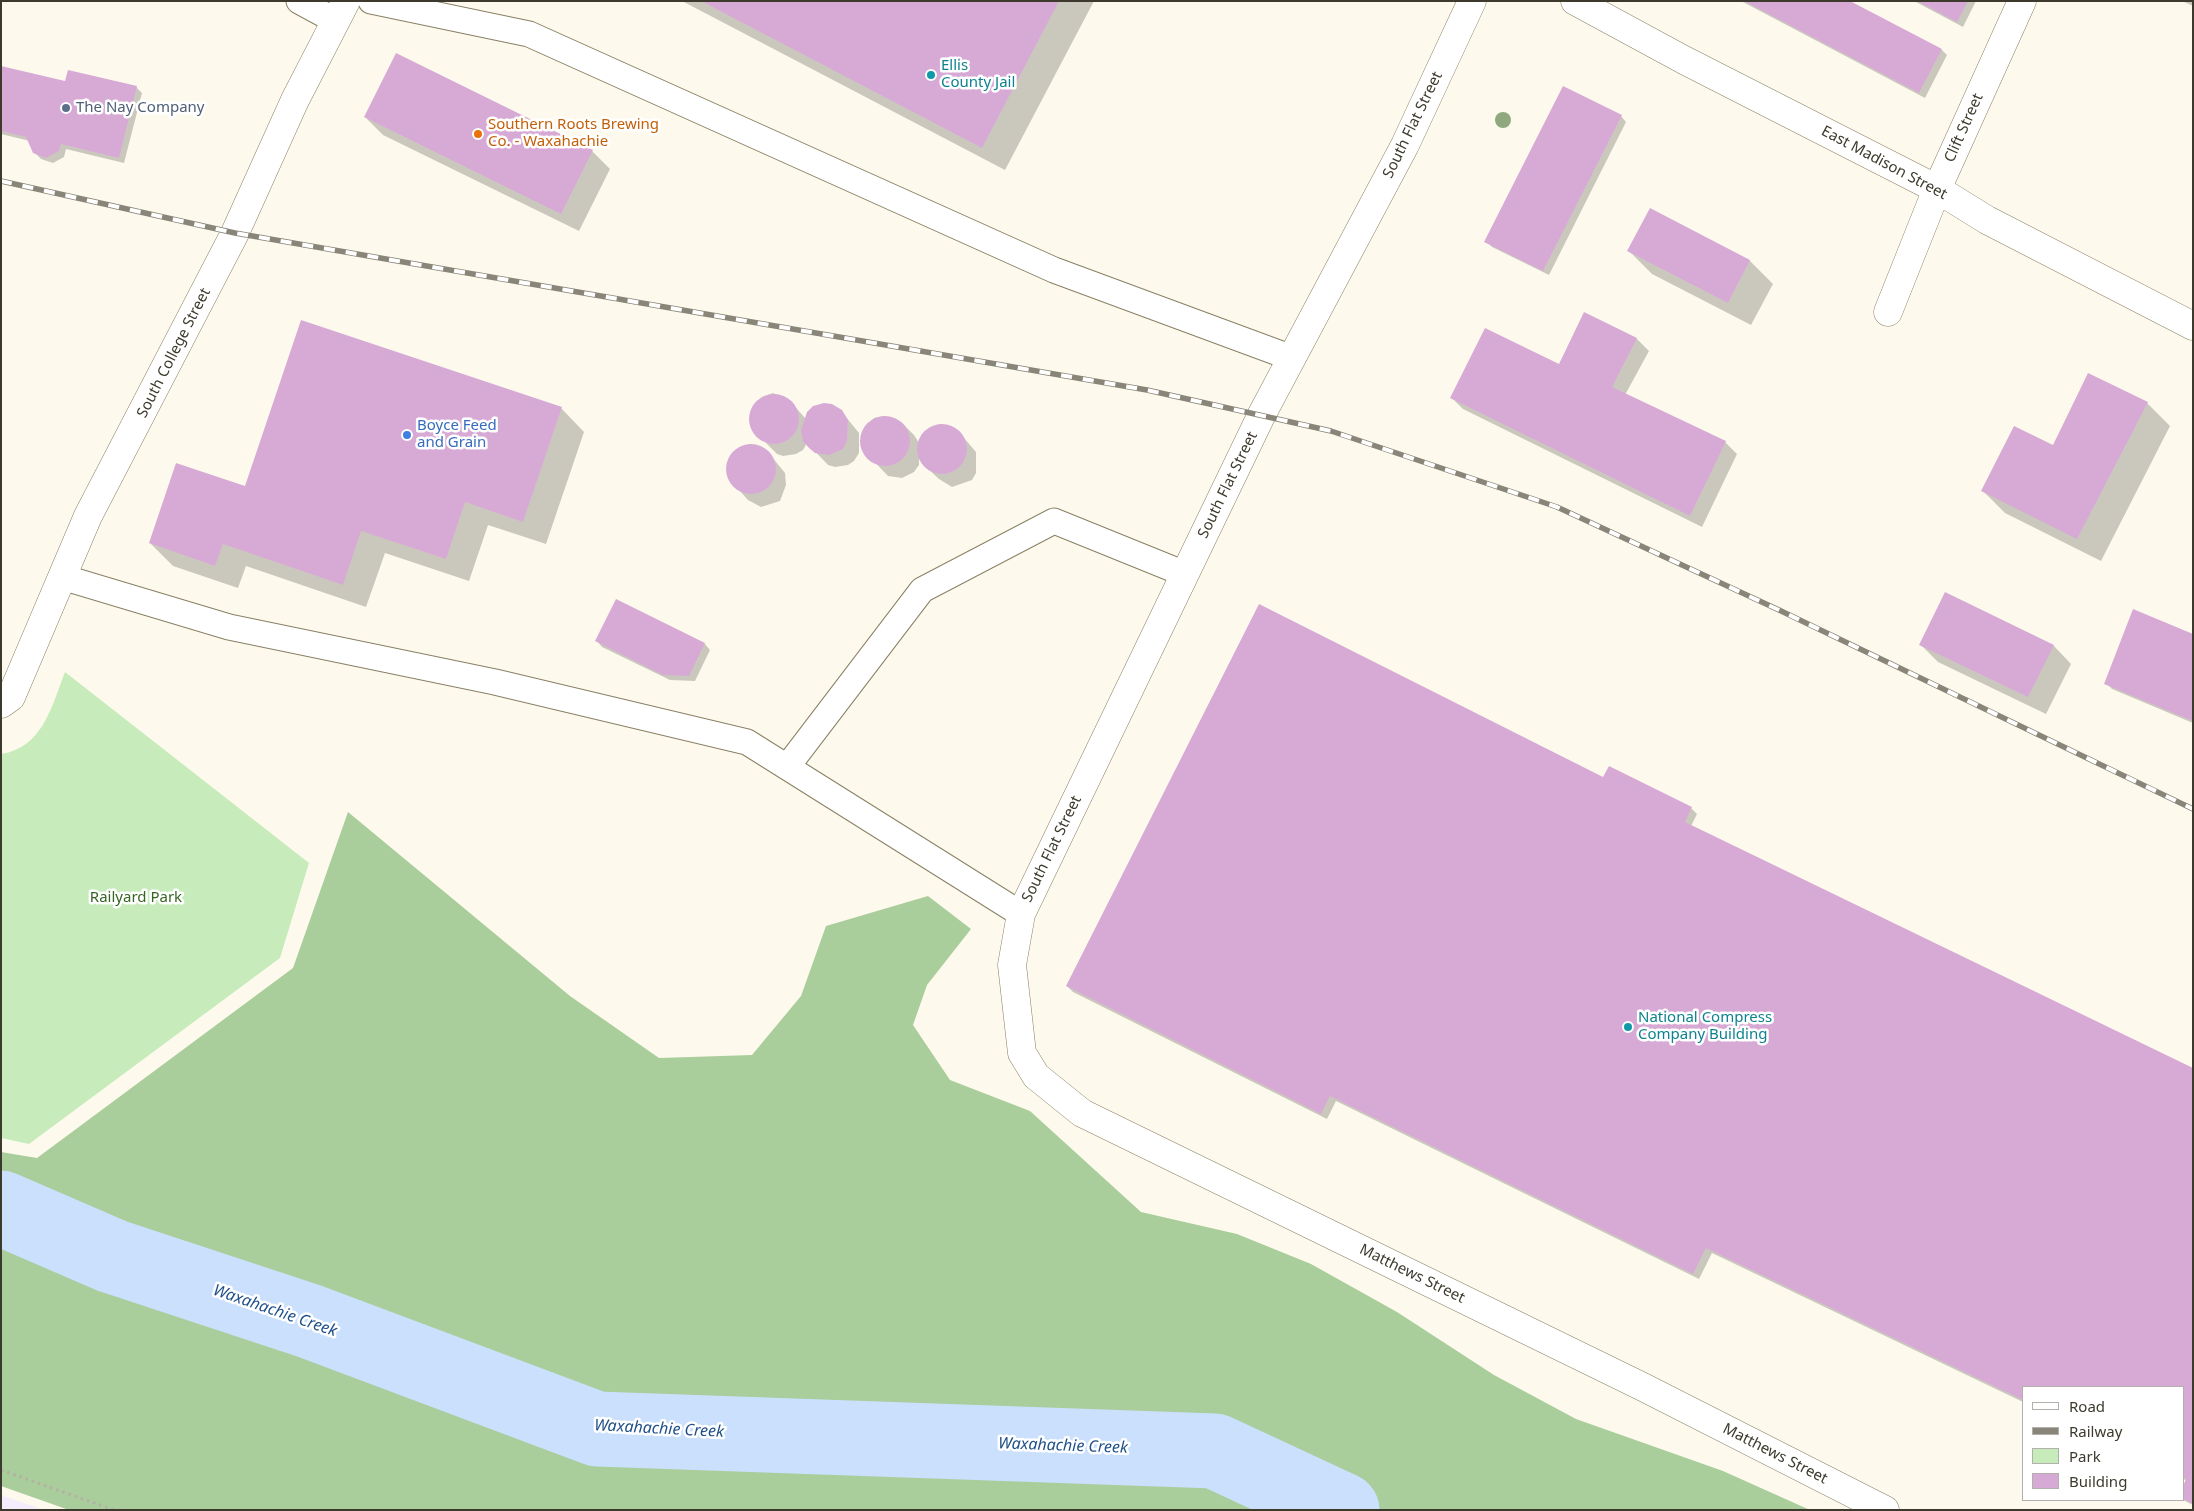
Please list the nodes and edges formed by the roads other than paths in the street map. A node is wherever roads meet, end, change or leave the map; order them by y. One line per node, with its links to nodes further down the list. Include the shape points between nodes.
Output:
1 (299, 1): 6 (lane)
2 (371, 1): 10 (lane, via 529,34 1054,270)
3 (1472, 1): 10 (street, South Flat Street, via 1405,145)
4 (1574, 1): 7 (street, East Madison Street)
5 (2022, 1): 7 (street, Clift Street)
6 (341, 11): 12 (street, South College Street, via 295,100 236,232 88,516)
7 (1936, 190): 8 (street, Clift Street); 9 (street, East Madison Street, via 1987,220)
8 (1888, 312)
9 (2193, 326)
10 (1292, 358): 11 (street, South Flat Street)
11 (1185, 574): 14 (lane, via 1054,521 922,590); 15 (street, South Flat Street)
12 (62, 577): 13 (street, South College Street, via 10,697); 14 (lane, via 229,627 494,682 747,742)
13 (1, 704)
14 (787, 767): 15 (lane)
15 (1021, 914): 16 (street, South Flat Street, via 1012,965)
16 (1013, 978): 17 (street, Matthews Street, via 1022,1053 1036,1076 1082,1113 1643,1387)
17 (1885, 1510)

